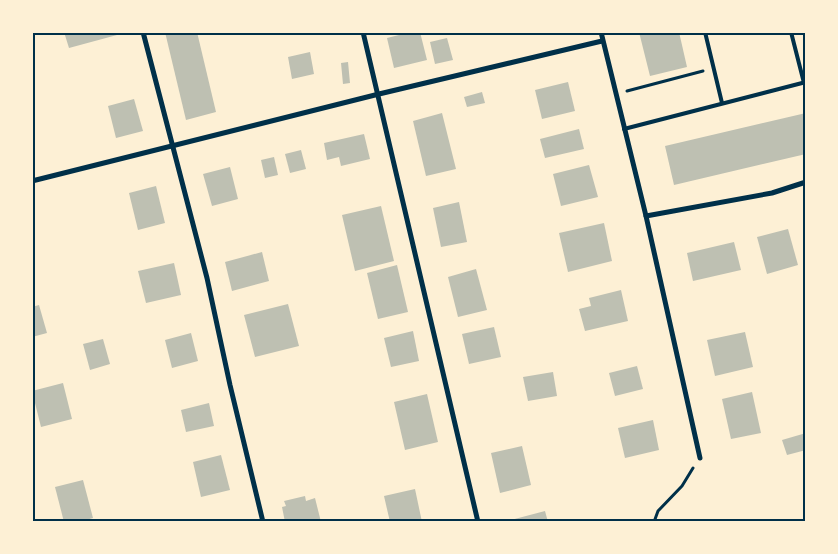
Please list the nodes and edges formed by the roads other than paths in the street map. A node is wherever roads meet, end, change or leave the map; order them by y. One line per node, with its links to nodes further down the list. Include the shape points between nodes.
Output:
1 (143, 32): 11 (street)
2 (363, 32): 8 (street)
3 (600, 32): 6 (street)
4 (705, 32): 9 (lane)
5 (791, 32): 7 (lane)
6 (602, 41): 8 (street); 10 (street)
7 (805, 82): 9 (lane)
8 (379, 94): 11 (street); 17 (street)
9 (722, 103): 10 (lane)
10 (624, 129): 14 (street)
11 (172, 146): 12 (street); 16 (street, via 207,278)
12 (32, 181)
13 (806, 182): 14 (street, via 772,193)
14 (646, 216): 15 (street)
15 (700, 458)
16 (263, 522)
17 (478, 522)

